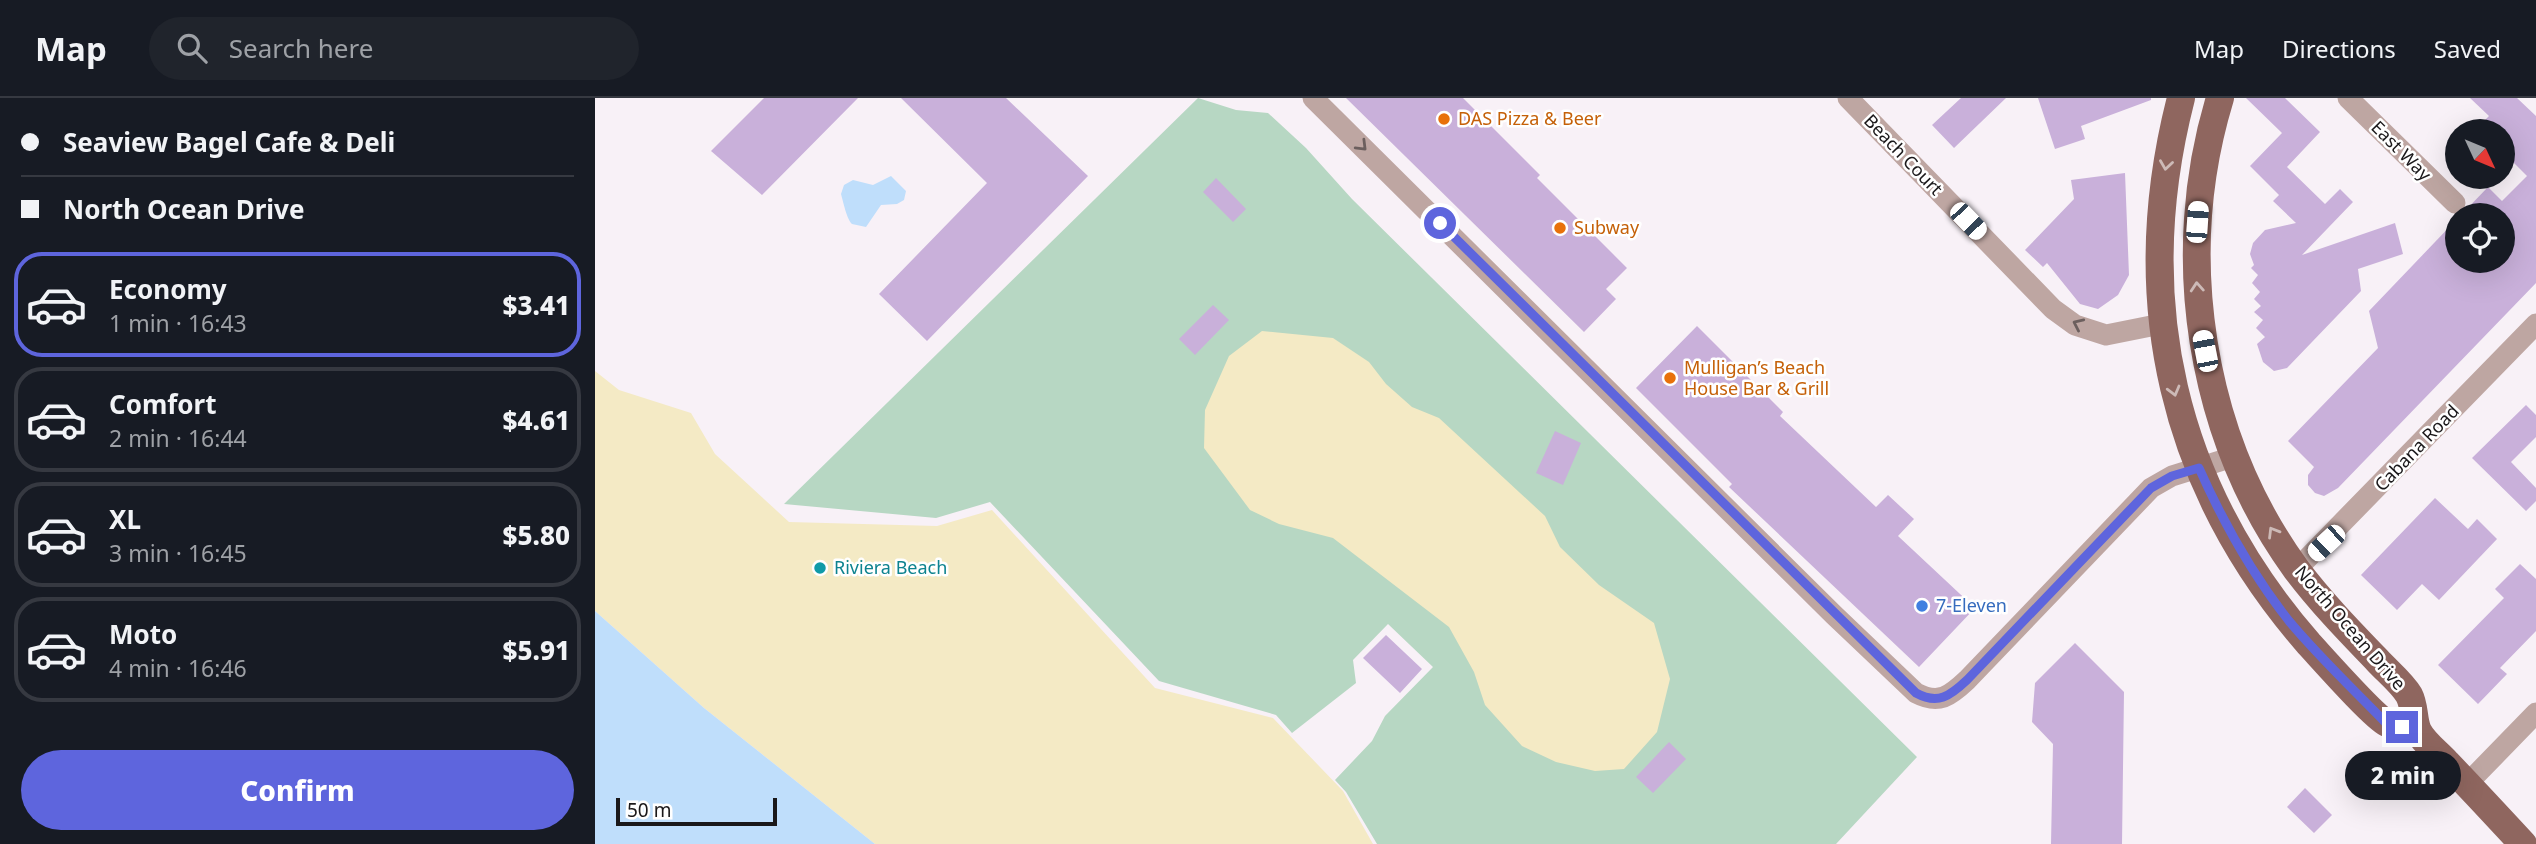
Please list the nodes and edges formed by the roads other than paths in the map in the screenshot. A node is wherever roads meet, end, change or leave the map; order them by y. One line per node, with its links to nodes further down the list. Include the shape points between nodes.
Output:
1 (1313, 98): 10 (street, one-way to 10, via 1927,699 1949,697 2151,488)
2 (2181, 98): 7 (main road, North Ocean Drive, one-way to 7, via 2161,206)
3 (2348, 98): 6 (street, East Way)
4 (1853, 100): 7 (street, Beach Court, one-way to 4, via 2106,335 2075,325 2053,309)
5 (2216, 104): 9 (main road, North Ocean Drive, one-way to 5, via 2218,407 2201,331 2197,284 2201,179)
6 (2455, 203)
7 (2161, 324): 10 (main road, North Ocean Drive, one-way to 10, via 2173,390)
8 (2536, 324): 11 (street, Cabana Road)
9 (2236, 456): 10 (street); 11 (main road, North Ocean Drive, one-way to 9, via 2264,517)
10 (2199, 468): 13 (main road, North Ocean Drive, via 2240,550 2291,623 2386,723)
11 (2297, 569): 13 (main road, North Ocean Drive, via 2410,696)
12 (2536, 713): 14 (street)
13 (2418, 732): 14 (main road, North Ocean Drive)
14 (2467, 783): 15 (main road, North Ocean Drive)
15 (2523, 844)

